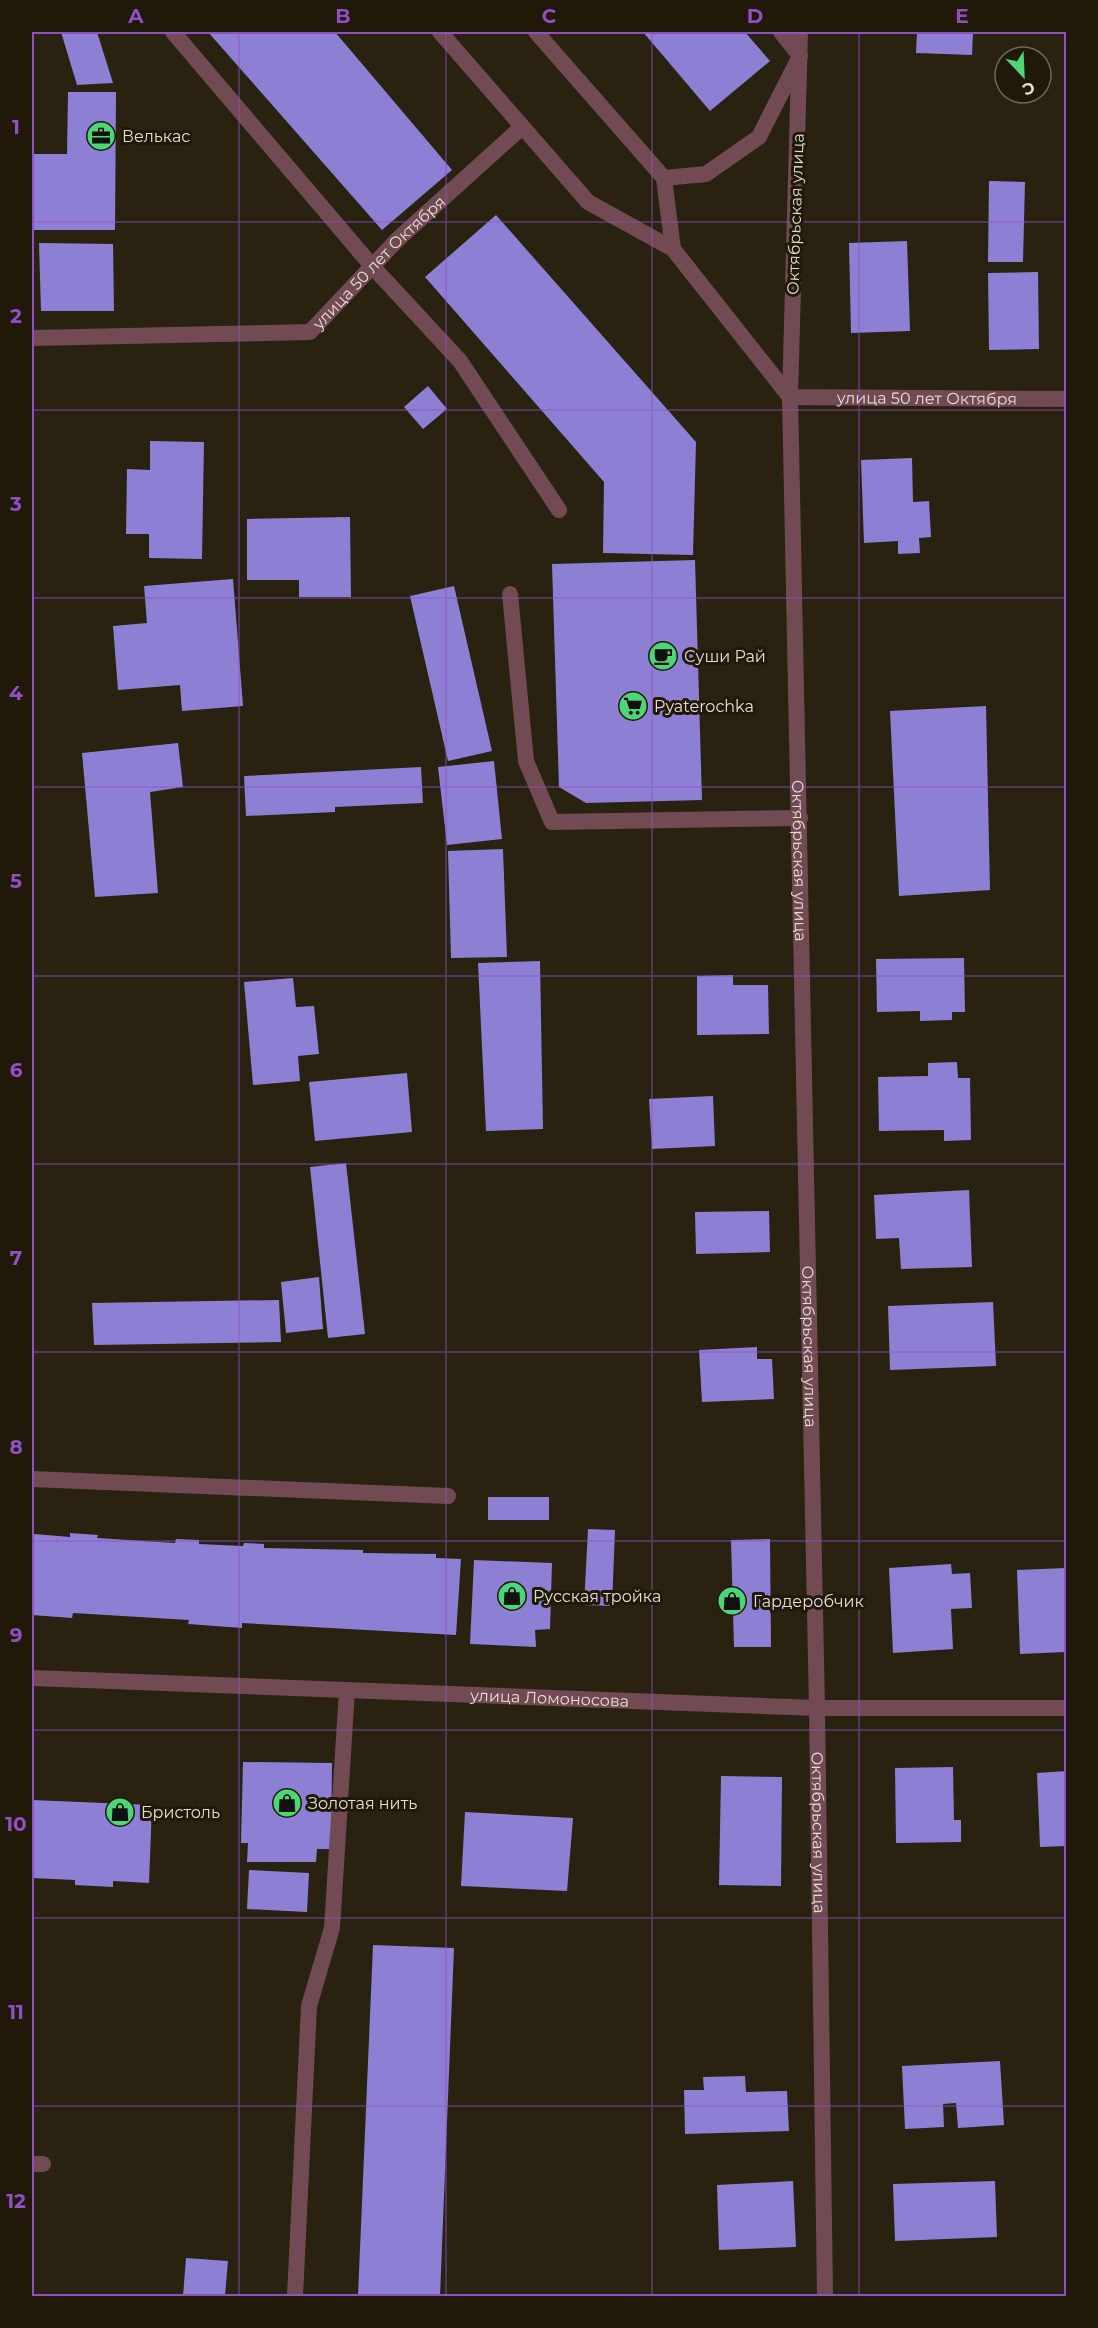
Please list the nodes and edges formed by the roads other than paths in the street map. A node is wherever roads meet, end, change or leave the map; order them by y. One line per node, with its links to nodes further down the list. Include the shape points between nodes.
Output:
1 (173, 32): 10 (street)
2 (440, 32): 7 (street)
3 (536, 32): 8 (street)
4 (781, 32): 6 (street)
5 (800, 32): 6 (street, Октябрьская улица)
6 (800, 56): 8 (street, via 759,137 706,174); 12 (street, Октябрьская улица)
7 (522, 127): 9 (street, via 588,202); 10 (street, улица 50 лет Октября)
8 (664, 178): 9 (street)
9 (673, 249): 12 (street)
10 (372, 266): 11 (street, улица 50 лет Октября, via 310,332); 14 (street, via 460,361)
11 (32, 338)
12 (790, 397): 13 (street, улица 50 лет Октября); 16 (street, Октябрьская улица)
13 (1066, 399)
14 (559, 510)
15 (510, 594): 16 (street, via 526,762 552,822)
16 (800, 818): 21 (street, Октябрьская улица)
17 (32, 1479): 18 (street)
18 (448, 1496)
19 (32, 1678): 20 (street, улица Ломоносова)
20 (347, 1690): 21 (street, улица Ломоносова); 23 (street, via 332,1928 309,2006)
21 (817, 1708): 22 (street, улица Ломоносова); 24 (street, Октябрьская улица)
22 (1066, 1708)
23 (295, 2296)
24 (825, 2296)

